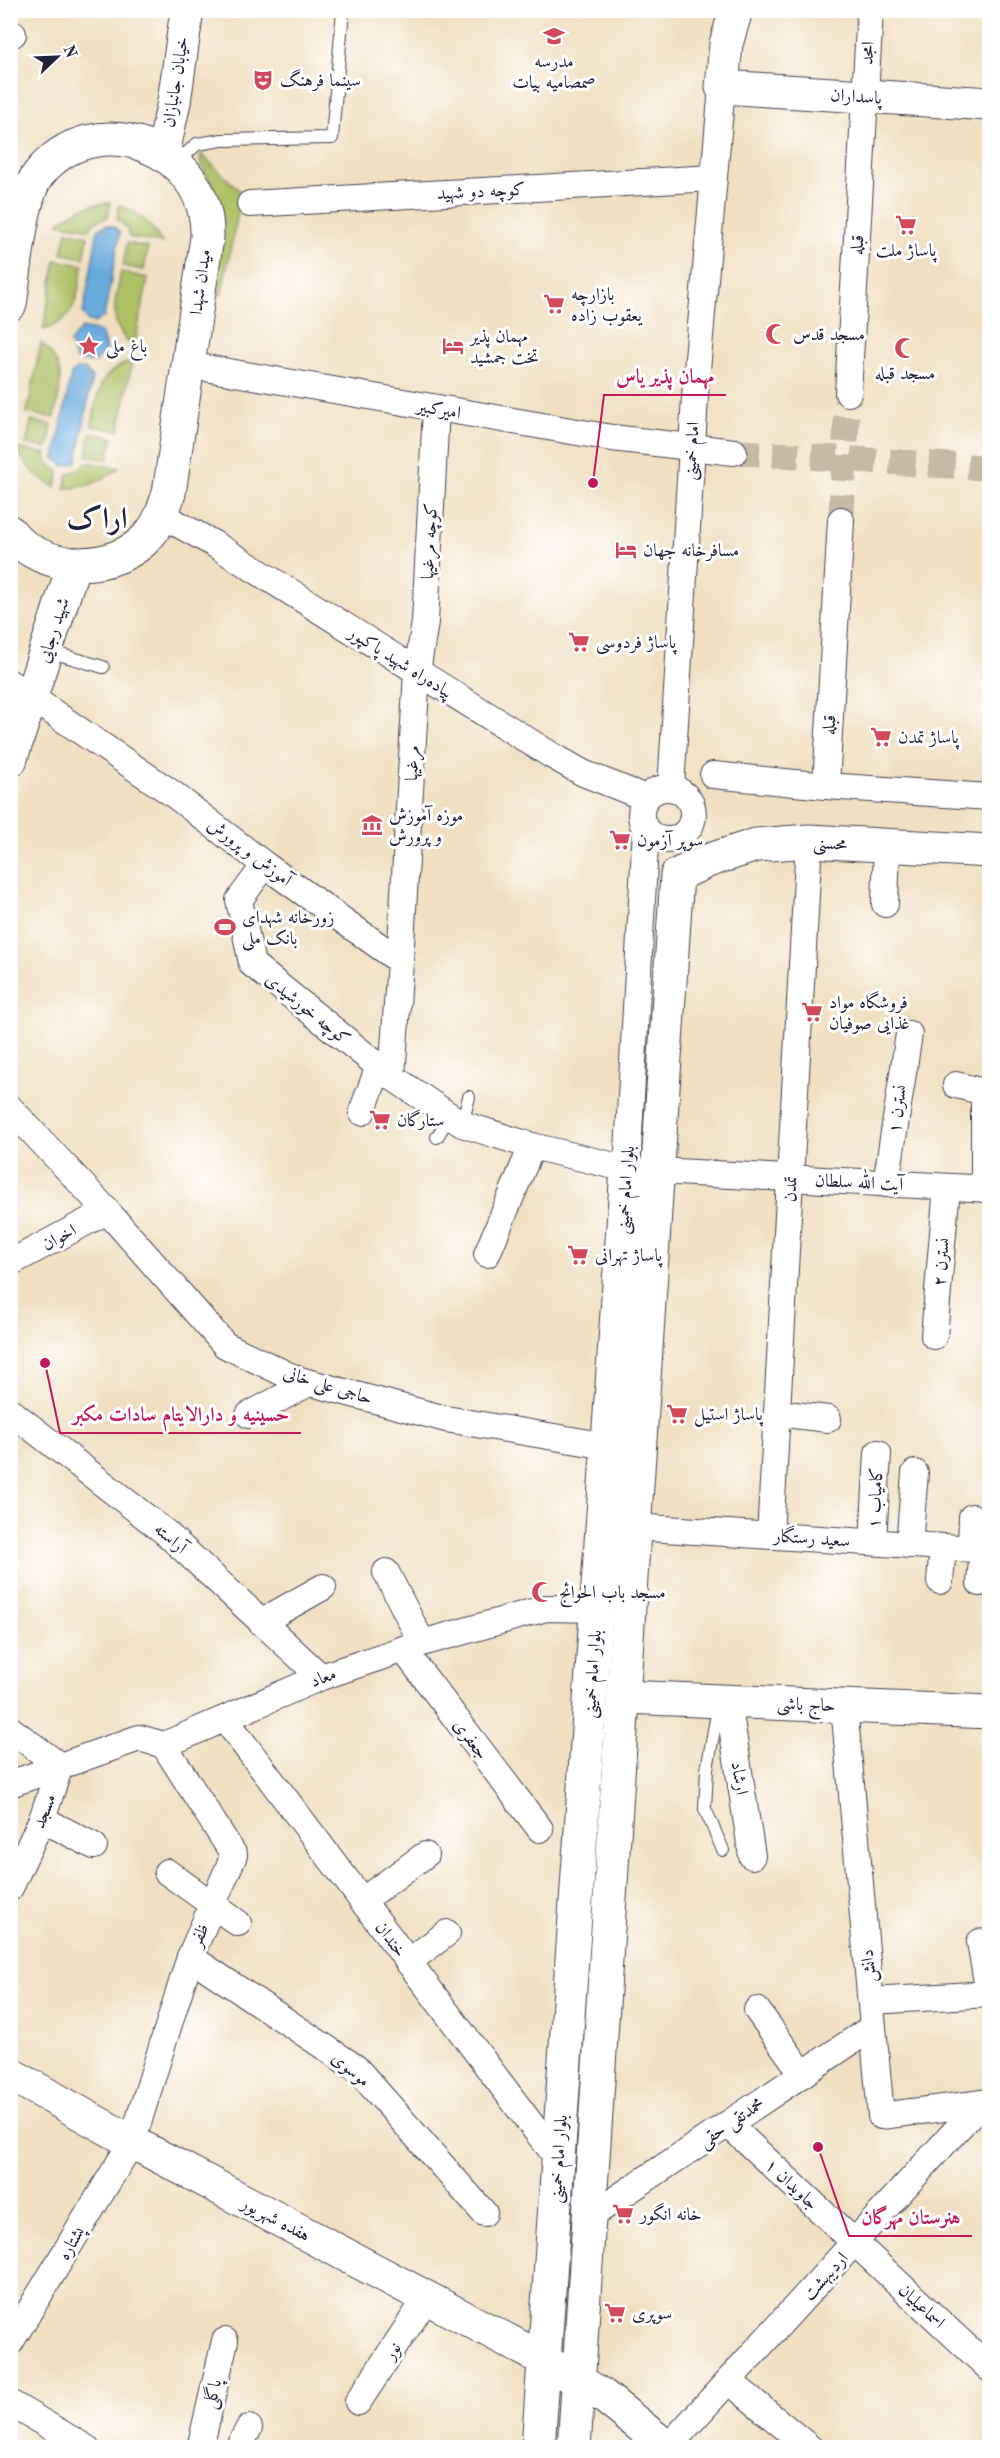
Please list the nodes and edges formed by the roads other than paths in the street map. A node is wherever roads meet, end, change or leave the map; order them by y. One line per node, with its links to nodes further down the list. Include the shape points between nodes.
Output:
1 (187, 10): 10 (main road, خیابان جانبازان)
2 (343, 10): 10 (lane, via 332,138 222,140 197,144)
3 (720, 10): 6 (main road)
4 (736, 10): 6 (main road)
5 (870, 10): 8 (street, امجد)
6 (726, 44): 7 (main road, امام خمینی)
7 (722, 87): 8 (main road, پاسداران); 11 (street, امام خمینی)
8 (865, 96): 9 (main road, پاسداران); 15 (street, قبله)
9 (990, 104)
10 (169, 158): 13 (main road, via 143,144 100,140 78,145 48,164 27,192); 14 (main road, میدان شهدا, via 189,176 208,218)
11 (713, 178): 12 (street, کوچه دو شهید); 17 (street, امام خمینی)
12 (250, 204)
13 (10, 304)
14 (188, 365): 16 (street, امیرکبیر); 19 (main road, میدان شهدا, via 169,493)
15 (848, 393)
16 (436, 409): 17 (street, امیرکبیر); 25 (street, کوچه مرغیها, via 425,622)
17 (691, 449): 18 (street, امیرکبیر); 30 (street, امام خمینی)
18 (734, 452)
19 (162, 515): 22 (main road, میدان شهدا, via 149,535 132,550 92,564); 25 (street, پیاده‌راه شهید پاکپور)
20 (841, 520): 29 (street, قبله)
21 (10, 532): 22 (main road, میدان شهدا, via 33,551)
22 (74, 564): 23 (main road, شهید رجایی)
23 (47, 650): 24 (lane); 26 (main road, شهید رجایی)
24 (103, 667)
25 (417, 672): 32 (street, پیاده‌راه شهید پاکپور, via 575,768); 41 (street, مرغیها)
26 (21, 690): 27 (main road, شهید رجایی); 38 (street, آموزش و پرورش, via 177,787)
27 (10, 761)
28 (713, 775): 29 (street)
29 (826, 786): 31 (street)
30 (671, 788): 32 (street, via 657,790); 34 (street, via 683,793 691,804 693,819)
31 (990, 797)
32 (646, 798): 33 (street, via 641,810)
33 (646, 829): 34 (street, via 663,840); 50 (street, بلوار امام خمینی)
34 (682, 835): 39 (street, بلوار امام خمینی)
35 (809, 842): 36 (main road, محسنی); 39 (main road, محسنی, via 756,845); 51 (street, تمدن)
36 (887, 846): 37 (main road, محسنی); 40 (street)
37 (990, 851)
38 (265, 865): 41 (street, آموزش و پرورش); 43 (street, کوچه خورشیدی, via 239,900 252,964)
39 (677, 875): 50 (main road, بلوار امام خمینی)
40 (885, 904)
41 (400, 961): 43 (street)
42 (909, 1034): 52 (street, نسترن ۱)
43 (386, 1071): 47 (street); 48 (street)
44 (956, 1085): 54 (street, via 984,1092)
45 (469, 1097): 48 (lane)
46 (10, 1108): 55 (street, حاجی علی خانی)
47 (362, 1112)
48 (449, 1126): 49 (street)
49 (532, 1146): 50 (street); 56 (street)
50 (642, 1170): 51 (street, آیت الله سلطان); 64 (main road, بلوار امام خمینی); 68 (main road, بلوار امام خمینی)
51 (790, 1178): 52 (street, آیت الله سلطان); 61 (street, تمدن)
52 (886, 1184): 53 (street, آیت الله سلطان)
53 (947, 1187): 54 (street, آیت الله سلطان); 58 (street, نسترن ۲)
54 (987, 1189)
55 (107, 1211): 57 (street, اخوان); 59 (street, حاجی علی خانی, via 225,1345)
56 (487, 1254)
57 (10, 1263)
58 (934, 1336)
59 (309, 1383): 62 (street); 64 (street, حاجی علی خانی, via 446,1419)
60 (10, 1411): 79 (street, آراسته, via 165,1532)
61 (777, 1413): 63 (street); 69 (street, تمدن)
62 (249, 1414)
63 (828, 1419)
64 (608, 1446): 78 (main road, بلوار امام خمینی)
65 (878, 1453): 70 (street, کامیاب ۱)
66 (915, 1473): 71 (street)
67 (972, 1517): 73 (street)
68 (634, 1527): 69 (street, سعید رستگار); 82 (main road, بلوار امام خمینی)
69 (770, 1536): 70 (street, سعید رستگار)
70 (873, 1542): 71 (street, سعید رستگار)
71 (909, 1545): 72 (street, سعید رستگار)
72 (943, 1547): 73 (street, سعید رستگار); 75 (street)
73 (981, 1549): 76 (street)
74 (386, 1572): 80 (street, جعفری)
75 (940, 1581)
76 (980, 1583)
77 (322, 1587): 79 (street)
78 (597, 1609): 80 (street, معاد, via 546,1608); 114 (main road, بلوار امام خمینی)
79 (261, 1622): 81 (street, آراسته)
80 (413, 1646): 81 (street, معاد); 92 (street, جعفری)
81 (321, 1677): 86 (street, معاد)
82 (623, 1696): 83 (main road, حاج باشی); 116 (main road, بلوار امام خمینی)
83 (724, 1701): 84 (main road, حاج باشی); 94 (lane, via 707,1769 705,1809); 96 (street, ارشاد)
84 (844, 1706): 85 (main road, حاج باشی); 106 (street, دانش)
85 (990, 1712)
86 (225, 1719): 88 (street, معاد); 99 (street, خندان)
87 (10, 1729): 89 (street)
88 (164, 1745): 89 (street, via 139,1738); 100 (street, ظفر, via 234,1855)
89 (60, 1766): 90 (street); 91 (street, مسجد)
90 (10, 1784)
91 (42, 1819): 93 (street); 98 (street, مسجد)
92 (540, 1829)
93 (94, 1846)
94 (723, 1850)
95 (424, 1855): 99 (street)
96 (752, 1856)
97 (167, 1872): 100 (street)
98 (10, 1888)
99 (362, 1901): 105 (street, خندان)
100 (212, 1905): 101 (street); 104 (street, ظفر)
101 (238, 1923)
102 (447, 1933): 105 (street)
103 (980, 1942): 106 (street, via 989,1994)
104 (190, 1957): 113 (street, ظفر); 115 (street, موسوی, via 356,2068)
105 (408, 1962): 114 (street, خندان)
106 (871, 2001): 108 (street, دانش)
107 (757, 2010): 110 (street)
108 (873, 2027): 110 (street, محمدتقی حقی); 111 (street, دانش, via 881,2116)
109 (10, 2074): 113 (main road, هفده شهریور)
110 (803, 2074): 112 (street, محمدتقی حقی)
111 (986, 2106): 117 (street, اردیبهشت)
112 (728, 2124): 116 (street, محمدتقی حقی); 117 (street, جاویدان ۱)
113 (132, 2142): 118 (main road, هفده شهریور); 120 (street, پشتاره)
114 (558, 2158): 121 (main road, بلوار امام خمینی)
115 (484, 2213)
116 (589, 2217): 123 (main road, بلوار امام خمینی)
117 (855, 2243): 122 (street, اسماعیلیان); 124 (street, اردیبهشت)
118 (426, 2299): 121 (main road, هفده شهریور); 125 (street, نور)
119 (225, 2341): 129 (street, پاگلی)
120 (10, 2343)
121 (544, 2360): 123 (main road, هفده شهریور); 130 (main road, بلوار امام خمینی)
122 (990, 2369)
123 (578, 2380): 128 (main road, هفده شهریور); 131 (main road, بلوار امام خمینی)
124 (729, 2381): 128 (street, اردیبهشت); 132 (street)
125 (358, 2402)
126 (10, 2403): 127 (street)
127 (86, 2447)
128 (668, 2447)
129 (200, 2448)
130 (538, 2448)
131 (574, 2448)
132 (810, 2448)

